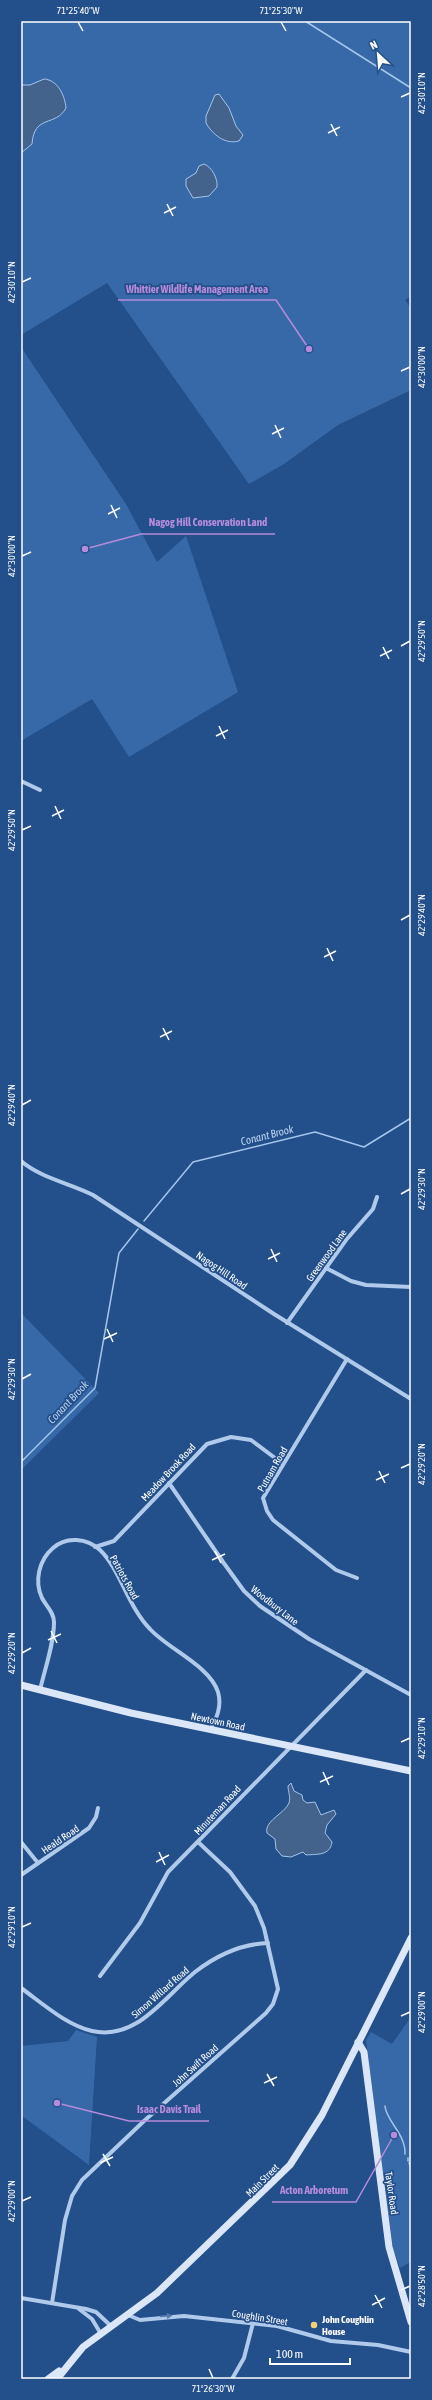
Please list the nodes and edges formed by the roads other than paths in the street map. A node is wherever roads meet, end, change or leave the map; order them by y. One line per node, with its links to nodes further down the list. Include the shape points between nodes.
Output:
1 (21, 781): 2 (street)
2 (40, 790)
3 (21, 1161): 7 (street, Nagog Hill Road, via 35,1172 93,1195)
4 (377, 1197): 5 (street, Greenwood Lane, via 373,1209)
5 (326, 1268): 6 (street, via 351,1281 366,1285); 7 (street, Greenwood Lane)
6 (411, 1287)
7 (287, 1323): 8 (street, Nagog Hill Road)
8 (347, 1359): 9 (street, Nagog Hill Road); 10 (street, Putnam Road)
9 (411, 1399)
10 (283, 1464): 11 (street, Meadow Brook Road, via 250,1440 231,1437 207,1444); 13 (street, Putnam Road, via 263,1498 269,1516 336,1570)
11 (169, 1483): 12 (street, Meadow Brook Road, via 114,1541); 14 (street, Woodbury Lane, via 244,1591 282,1622)
12 (94, 1547): 16 (street, Patriots Road, via 78,1540 67,1540 56,1545 47,1553 38,1573 42,1597 54,1619); 18 (street, Patriots Road, via 108,1561 141,1620 157,1637 206,1674 214,1685 220,1702 218,1715)
13 (357, 1578)
14 (366, 1670): 17 (street, Woodbury Lane); 19 (street, Minuteman Road)
15 (21, 1686): 16 (street, Newtown Road)
16 (40, 1690): 18 (street, Newtown Road)
17 (411, 1695)
18 (210, 1730): 19 (street, Newtown Road)
19 (291, 1746): 20 (street, Newtown Road); 23 (street, Minuteman Road)
20 (411, 1771)
21 (98, 1808): 24 (street, Heald Road, via 89,1828)
22 (21, 1842): 24 (street)
23 (198, 1842): 27 (street, John Swift Road, via 241,1885 255,1906); 28 (street, Minuteman Road, via 162,1880 140,1923)
24 (38, 1863): 25 (street, Heald Road)
25 (21, 1875)
26 (411, 1938): 30 (street, Main Street)
27 (268, 1943): 29 (street, Simon Willard Road, via 253,1943 222,1954 196,1972 142,2021 119,2032 108,2033 85,2028); 32 (street, John Swift Road, via 278,1989 273,2004 109,2153 75,2190 64,2220)
28 (100, 1976)
29 (21, 1988)
30 (358, 2042): 34 (street, Main Street, via 322,2115 290,2165 187,2266); 36 (street, Taylor Road, via 364,2052 389,2247)
31 (21, 2298): 32 (street)
32 (52, 2303): 33 (street)
33 (71, 2306): 37 (street, via 96,2312); 38 (street, via 82,2310 92,2319)
34 (128, 2315): 35 (street, Coughlin Street, one-way to 35, via 140,2320 184,2316); 37 (street, Main Street)
35 (253, 2322): 39 (street, Coughlin Street, via 331,2341 378,2345); 43 (street, via 244,2358)
36 (411, 2322)
37 (111, 2326): 38 (street, Main Street)
38 (101, 2334): 40 (street, Main Street)
39 (411, 2352)
40 (67, 2364): 41 (street); 42 (street, Main Street)
41 (48, 2379)
42 (57, 2379)
43 (232, 2379)

